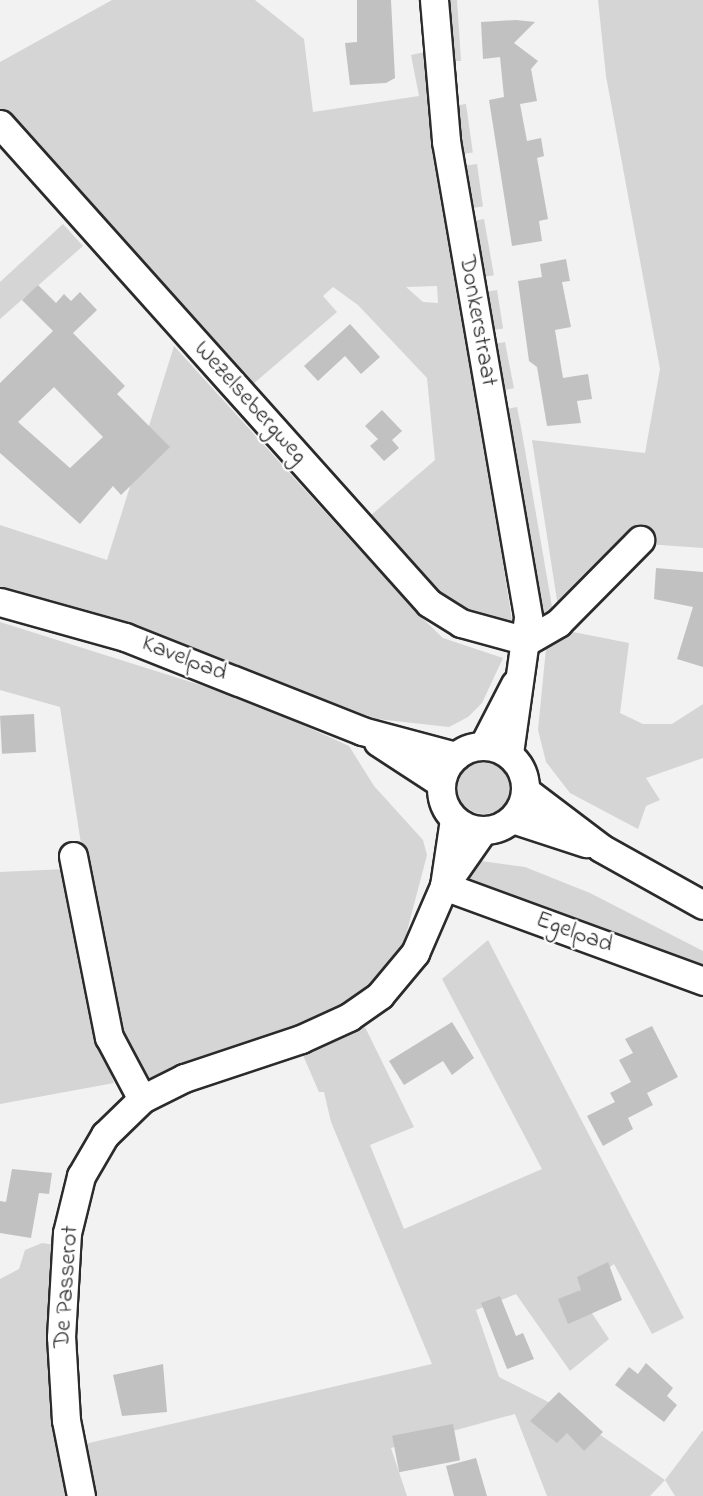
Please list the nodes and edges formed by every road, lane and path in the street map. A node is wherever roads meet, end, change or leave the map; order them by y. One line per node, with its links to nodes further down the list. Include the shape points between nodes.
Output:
1 (434, 0): 5 (street, Donkerstraat, via 446,141 525,594)
2 (0, 124): 5 (street, Wezelsebergweg, via 429,603 460,623)
3 (640, 540): 5 (street, via 558,623)
4 (0, 602): 7 (street, Kavelpad, via 125,637)
5 (527, 641): 6 (street, Donkerstraat)
6 (517, 681): 8 (street, Donkerstraat); 9 (street, Donkerstraat)
7 (362, 731): 10 (street, Kavelpad); 11 (street, Kavelpad)
8 (483, 746): 9 (street); 10 (street)
9 (509, 754): 12 (street, via 519,765)
10 (456, 756): 11 (street)
11 (441, 783): 13 (street, via 443,802)
12 (526, 791): 14 (street); 16 (street)
13 (454, 819): 15 (street); 18 (street, De Passerot)
14 (512, 819): 15 (street); 16 (street)
15 (483, 830): 18 (street, De Passerot)
16 (601, 848): 19 (street)
17 (73, 856): 21 (street, via 109,1037)
18 (444, 885): 20 (street, Egelpad); 21 (street, De Passerot, via 415,953 380,995 349,1017)
19 (703, 905)
20 (703, 981)
21 (142, 1099): 22 (street, De Passerot, via 105,1135 81,1176 67,1233 61,1337 66,1420)
22 (81, 1496)

